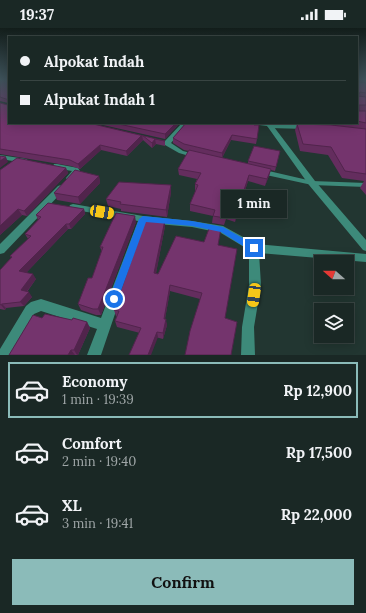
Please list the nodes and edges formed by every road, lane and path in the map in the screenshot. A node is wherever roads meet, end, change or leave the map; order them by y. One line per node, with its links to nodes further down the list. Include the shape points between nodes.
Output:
1 (184, 124): 5 (street)
2 (269, 124): 3 (street); 11 (street)
3 (316, 127)
4 (145, 138): 5 (street)
5 (167, 143): 7 (street, via 181,152)
6 (0, 157): 8 (street, via 15,162)
7 (204, 158)
8 (33, 162)
9 (48, 165): 13 (street, via 76,171)
10 (250, 169): 11 (street)
11 (312, 183): 12 (street); 15 (street)
12 (366, 185)
13 (48, 203): 14 (street); 17 (street)
14 (143, 219): 16 (street, via 223,230); 19 (street)
15 (366, 247)
16 (254, 248): 18 (street); 22 (street, via 255,285 248,327)
17 (0, 250)
18 (366, 258)
19 (104, 325): 20 (street, via 41,305 35,306 30,310); 21 (street)
20 (4, 355)
21 (94, 355)
22 (248, 355)

